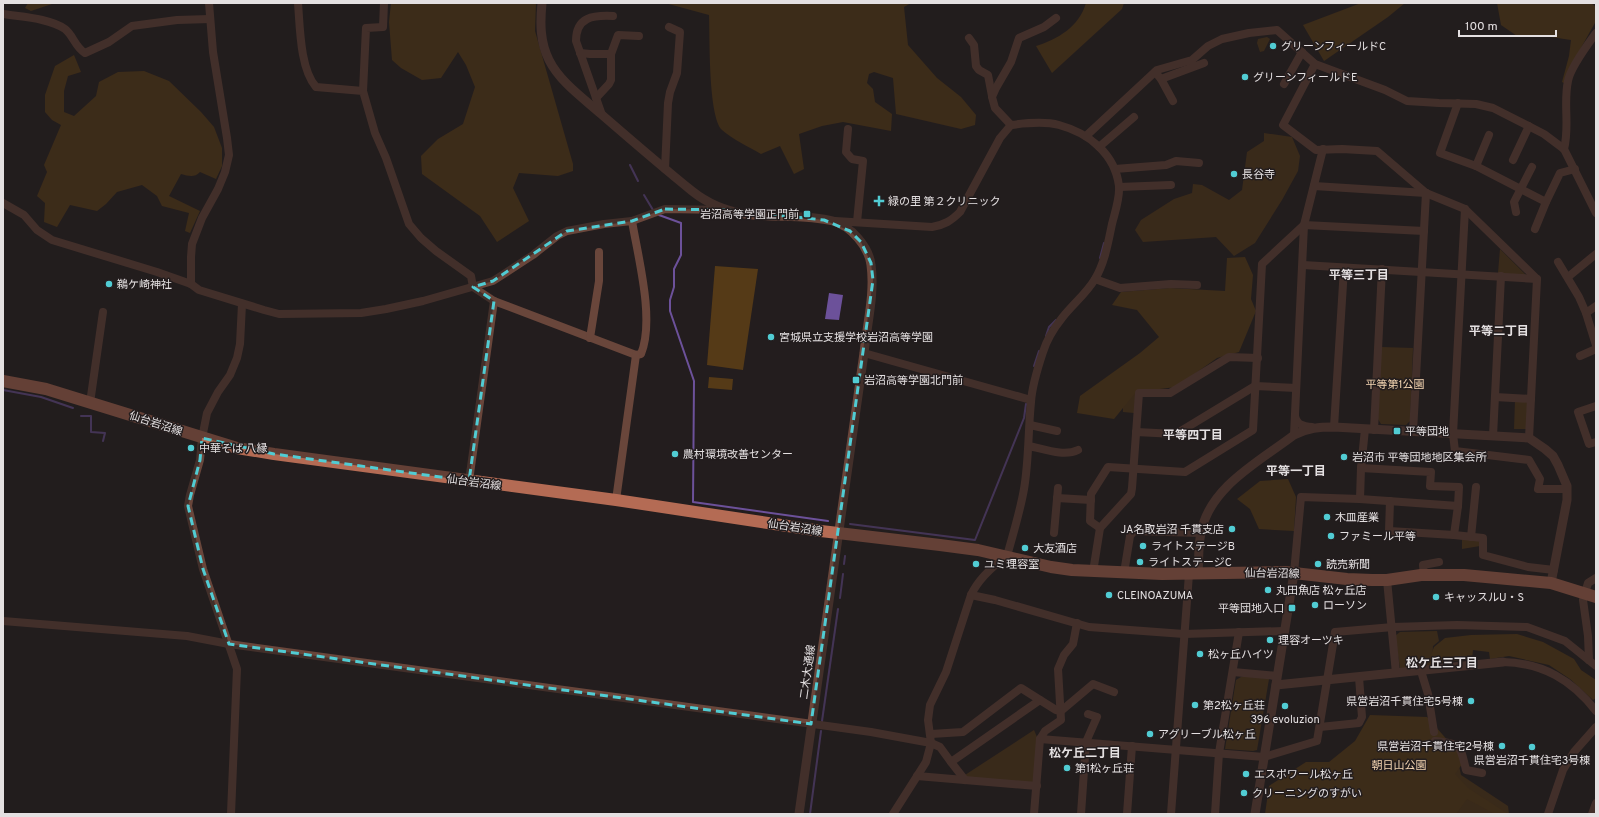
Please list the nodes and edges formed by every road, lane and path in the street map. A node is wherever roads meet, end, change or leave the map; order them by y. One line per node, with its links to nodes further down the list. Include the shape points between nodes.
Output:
1 (209, 3): 8 (street)
2 (298, 3): 21 (street, via 304,56 311,82 316,87)
3 (384, 3): 21 (street, via 383,27 366,28)
4 (542, 3): 26 (street, 二木大通線, via 541,34 551,63 557,74)
5 (3, 14): 8 (street, via 42,19 65,29 79,50 85,53 109,42 132,26)
6 (613, 16): 14 (street, via 596,15 581,24 576,33)
7 (1056, 18): 22 (street, via 1044,27 1018,38 1012,62)
8 (210, 19): 72 (street, via 229,155 225,172 192,244)
9 (669, 27): 40 (street, via 680,32 677,73 668,103)
10 (1596, 33): 35 (street, via 1568,80)
11 (639, 36): 15 (street, via 618,35)
12 (969, 38): 22 (street, via 974,45 976,66 988,76)
13 (1302, 52): 17 (street); 18 (street, via 1277,30 1249,33 1222,39 1208,46 1192,60); 20 (street)
14 (580, 53): 15 (street); 23 (street)
15 (611, 54): 23 (street, via 611,80)
16 (1204, 63): 19 (street)
17 (1315, 64): 25 (street, via 1407,101); 34 (street, via 1283,125 1316,150)
18 (1155, 72): 19 (street); 32 (street)
19 (1161, 79): 24 (street)
20 (1284, 84)
21 (363, 91): 74 (street, via 375,132 409,224 436,251 472,276)
22 (992, 97): 28 (street, via 995,108)
23 (596, 98): 26 (street)
24 (1173, 101)
25 (1458, 103): 29 (street, via 1493,108); 38 (street, via 1440,153)
26 (602, 115): 40 (street, 二木大通線)
27 (1134, 117): 33 (street)
28 (1011, 125): 32 (street, via 1058,125); 56 (street, via 1000,138 953,220 932,227)
29 (1529, 126): 35 (street); 36 (street)
30 (848, 129): 56 (street, via 846,152 852,159 863,161)
31 (1489, 135): 38 (street)
32 (1086, 136): 33 (street)
33 (1099, 147): 41 (street)
34 (1323, 149): 44 (street); 47 (street, via 1377,151)
35 (1564, 149): 42 (street)
36 (1513, 160)
37 (1199, 163): 41 (street, via 1176,161 1166,166)
38 (1476, 166): 46 (street)
39 (1532, 166): 46 (street)
40 (665, 169): 51 (street, 二木大通線, via 702,198)
41 (1115, 169): 45 (street)
42 (1575, 169): 48 (street, via 1560,173); 53 (street)
43 (1171, 185): 45 (street)
44 (1314, 186): 47 (street); 57 (street)
45 (1119, 187): 70 (street, via 1107,248)
46 (1520, 189): 48 (street); 52 (street, via 1514,202)
47 (1426, 193): 50 (street); 59 (street)
48 (1546, 202): 58 (street)
49 (3, 203): 72 (street, via 24,215 37,230 52,240)
50 (1465, 209): 67 (street); 71 (street)
51 (727, 210): 54 (street, 二木大通線, via 745,214); 55 (street, via 665,209)
52 (1516, 212)
53 (1596, 213)
54 (824, 220): 56 (street); 83 (street, 二木大通線, via 834,222 850,231 861,242 871,263 873,280)
55 (632, 221): 74 (street, via 567,231 493,280); 84 (street, via 646,316 644,346 641,354)
56 (856, 222)
57 (1304, 225): 59 (street); 63 (street); 86 (street, via 1262,264)
58 (1535, 228)
59 (1424, 231): 66 (street)
60 (599, 252): 80 (street, via 599,280)
61 (1596, 254): 69 (street)
62 (1558, 262): 69 (street)
63 (1302, 265): 64 (street); 89 (street)
64 (1344, 268): 65 (street); 97 (street)
65 (1382, 269): 66 (street); 99 (street)
66 (1421, 272): 67 (street); 102 (street)
67 (1461, 274): 68 (street); 103 (street)
68 (1501, 276): 71 (street); 90 (street)
69 (1568, 277): 79 (street)
70 (1095, 279): 73 (street, via 1120,288 1171,284); 92 (street, via 1087,292 1062,317 1051,334 1043,352)
71 (1537, 279): 91 (street)
72 (191, 284): 76 (street, via 199,290)
73 (1197, 285)
74 (473, 287): 75 (street); 76 (street, via 422,301 361,313 279,314)
75 (494, 301): 80 (street); 113 (street)
76 (242, 304): 106 (street, via 237,358 207,413)
77 (1596, 306): 79 (street)
78 (103, 312): 93 (street)
79 (1586, 313): 81 (street)
80 (590, 338): 84 (street)
81 (1596, 345)
82 (1596, 349): 85 (street)
83 (864, 353): 92 (street); 124 (street, 二木大通線)
84 (636, 355): 119 (street)
85 (1580, 356)
86 (1258, 358): 88 (street); 101 (street, via 1229,357 1170,393 1139,393)
87 (3, 380): 93 (main road, 仙台岩沼線, via 46,389)
88 (1255, 386): 89 (street); 101 (street, via 1176,434); 112 (street, via 1253,430 1185,472)
89 (1296, 388): 95 (street)
90 (1495, 397): 91 (street); 105 (street)
91 (1531, 399): 107 (street)
92 (1031, 400): 96 (street)
93 (90, 403): 106 (main road, 仙台岩沼線)
94 (1596, 406): 108 (street, via 1578,412 1589,444)
95 (1295, 415): 98 (street, via 1300,425); 104 (street)
96 (1030, 425): 100 (street); 109 (street)
97 (1334, 427): 98 (street); 99 (street)
98 (1312, 428): 104 (street)
99 (1369, 430): 102 (street); 111 (street)
100 (1057, 431)
101 (1136, 432): 112 (street)
102 (1413, 432): 103 (street)
103 (1453, 434): 105 (street); 116 (street, via 1455,451 1529,460 1540,479 1538,489)
104 (1294, 435): 126 (street, via 1231,482 1213,502)
105 (1493, 436): 107 (street)
106 (202, 438): 113 (main road, 仙台岩沼線, via 237,448 274,454); 149 (street, via 200,460 188,506 203,570)
107 (1528, 438): 116 (street, via 1553,456)
108 (1596, 442)
109 (1029, 446): 110 (street, via 1071,454); 129 (street, via 1024,490)
110 (1078, 450)
111 (1361, 468): 118 (street); 122 (street, via 1431,472 1430,486 1459,486)
112 (1134, 469): 120 (street, via 1108,467 1091,494); 123 (street, via 1131,494)
113 (469, 481): 119 (main road, 仙台岩沼線)
114 (1476, 487): 128 (street)
115 (1058, 488): 117 (street)
116 (1567, 489): 131 (street)
117 (1057, 498): 120 (street); 125 (street)
118 (1360, 499): 121 (street); 134 (street, via 1301,497)
119 (616, 500): 124 (main road, 仙台岩沼線)
120 (1091, 500): 123 (street, via 1090,521)
121 (1390, 501): 122 (street); 127 (street, via 1389,531)
122 (1458, 506): 127 (street)
123 (1100, 528): 132 (street)
124 (838, 533): 129 (main road, 仙台岩沼線); 165 (street, 二木大通線)
125 (1054, 533)
126 (1201, 533): 133 (street, via 1134,531 1130,536); 135 (street)
127 (1454, 535): 128 (street)
128 (1471, 537): 131 (street, via 1483,538 1483,555 1528,567)
129 (1007, 556): 132 (main road, 仙台岩沼線, via 1051,567); 140 (street, via 975,587)
130 (1439, 562): 136 (street, via 1423,565)
131 (1554, 570): 139 (street)
132 (1093, 572): 133 (main road, 仙台岩沼線)
133 (1124, 573): 135 (main road, 仙台岩沼線)
134 (1294, 573): 135 (main road, 仙台岩沼線); 138 (main road, 仙台岩沼線, via 1347,580); 145 (street)
135 (1193, 574): 147 (street)
136 (1424, 575): 138 (main road, 仙台岩沼線); 139 (main road, 仙台岩沼線, via 1464,575)
137 (1596, 578): 141 (street, via 1588,583)
138 (1387, 580): 144 (street)
139 (1551, 583): 141 (main road, 仙台岩沼線)
140 (971, 595): 143 (street); 168 (street, via 946,672 930,705 928,720)
141 (1590, 595): 148 (street, via 1583,600)
142 (3, 621): 149 (street, via 187,636)
143 (1077, 623): 147 (street, via 1089,627); 162 (street, via 1073,644 1064,655 1058,669)
144 (1393, 627): 150 (street, via 1526,627 1565,641); 155 (street); 158 (street, via 1335,632)
145 (1284, 631): 146 (street); 156 (street)
146 (1239, 632): 147 (street); 154 (street)
147 (1184, 634): 173 (street)
148 (1592, 637): 150 (street)
149 (229, 644): 165 (street); 182 (street, via 237,670)
150 (1589, 660): 152 (street)
151 (1503, 662): 153 (street); 163 (street, via 1516,662 1549,671 1581,692)
152 (1596, 666)
153 (1421, 670): 155 (street); 177 (street, via 1428,694 1434,736 1454,743 1461,749 1466,770)
154 (1233, 672): 156 (street); 174 (street)
155 (1396, 673): 157 (street)
156 (1277, 676): 159 (street)
157 (1359, 677): 158 (street); 166 (street, via 1362,718 1359,723)
158 (1326, 680): 159 (street); 166 (street)
159 (1276, 685): 175 (street)
160 (1114, 692): 162 (street, via 1093,684)
161 (1040, 700): 162 (street); 168 (street, via 1021,688 962,732); 176 (street)
162 (1061, 711): 169 (street, via 1061,720 1045,731)
163 (1596, 711)
164 (1088, 714): 170 (street, via 1097,718)
165 (811, 724): 171 (street); 183 (street, 二木大通線)
166 (1320, 727): 175 (street, via 1317,741)
167 (1596, 727): 191 (street, via 1574,752 1563,770)
168 (931, 734): 171 (street)
169 (1040, 739): 170 (street); 180 (street)
170 (1086, 742): 172 (street); 186 (street)
171 (931, 743): 176 (street, via 940,748); 178 (street, via 926,762)
172 (1132, 746): 173 (street); 187 (street)
173 (1176, 750): 174 (street); 188 (street)
174 (1219, 754): 175 (street); 189 (street)
175 (1264, 756): 190 (street)
176 (951, 762): 179 (street)
177 (1482, 773)
178 (917, 776): 179 (street); 184 (street)
179 (965, 780): 180 (street)
180 (1037, 786): 185 (street)
181 (1596, 803): 192 (street)
182 (231, 814)
183 (799, 814)
184 (893, 814)
185 (1034, 814)
186 (1081, 814)
187 (1127, 814)
188 (1171, 814)
189 (1215, 814)
190 (1255, 814)
191 (1548, 814)
192 (1592, 814)

